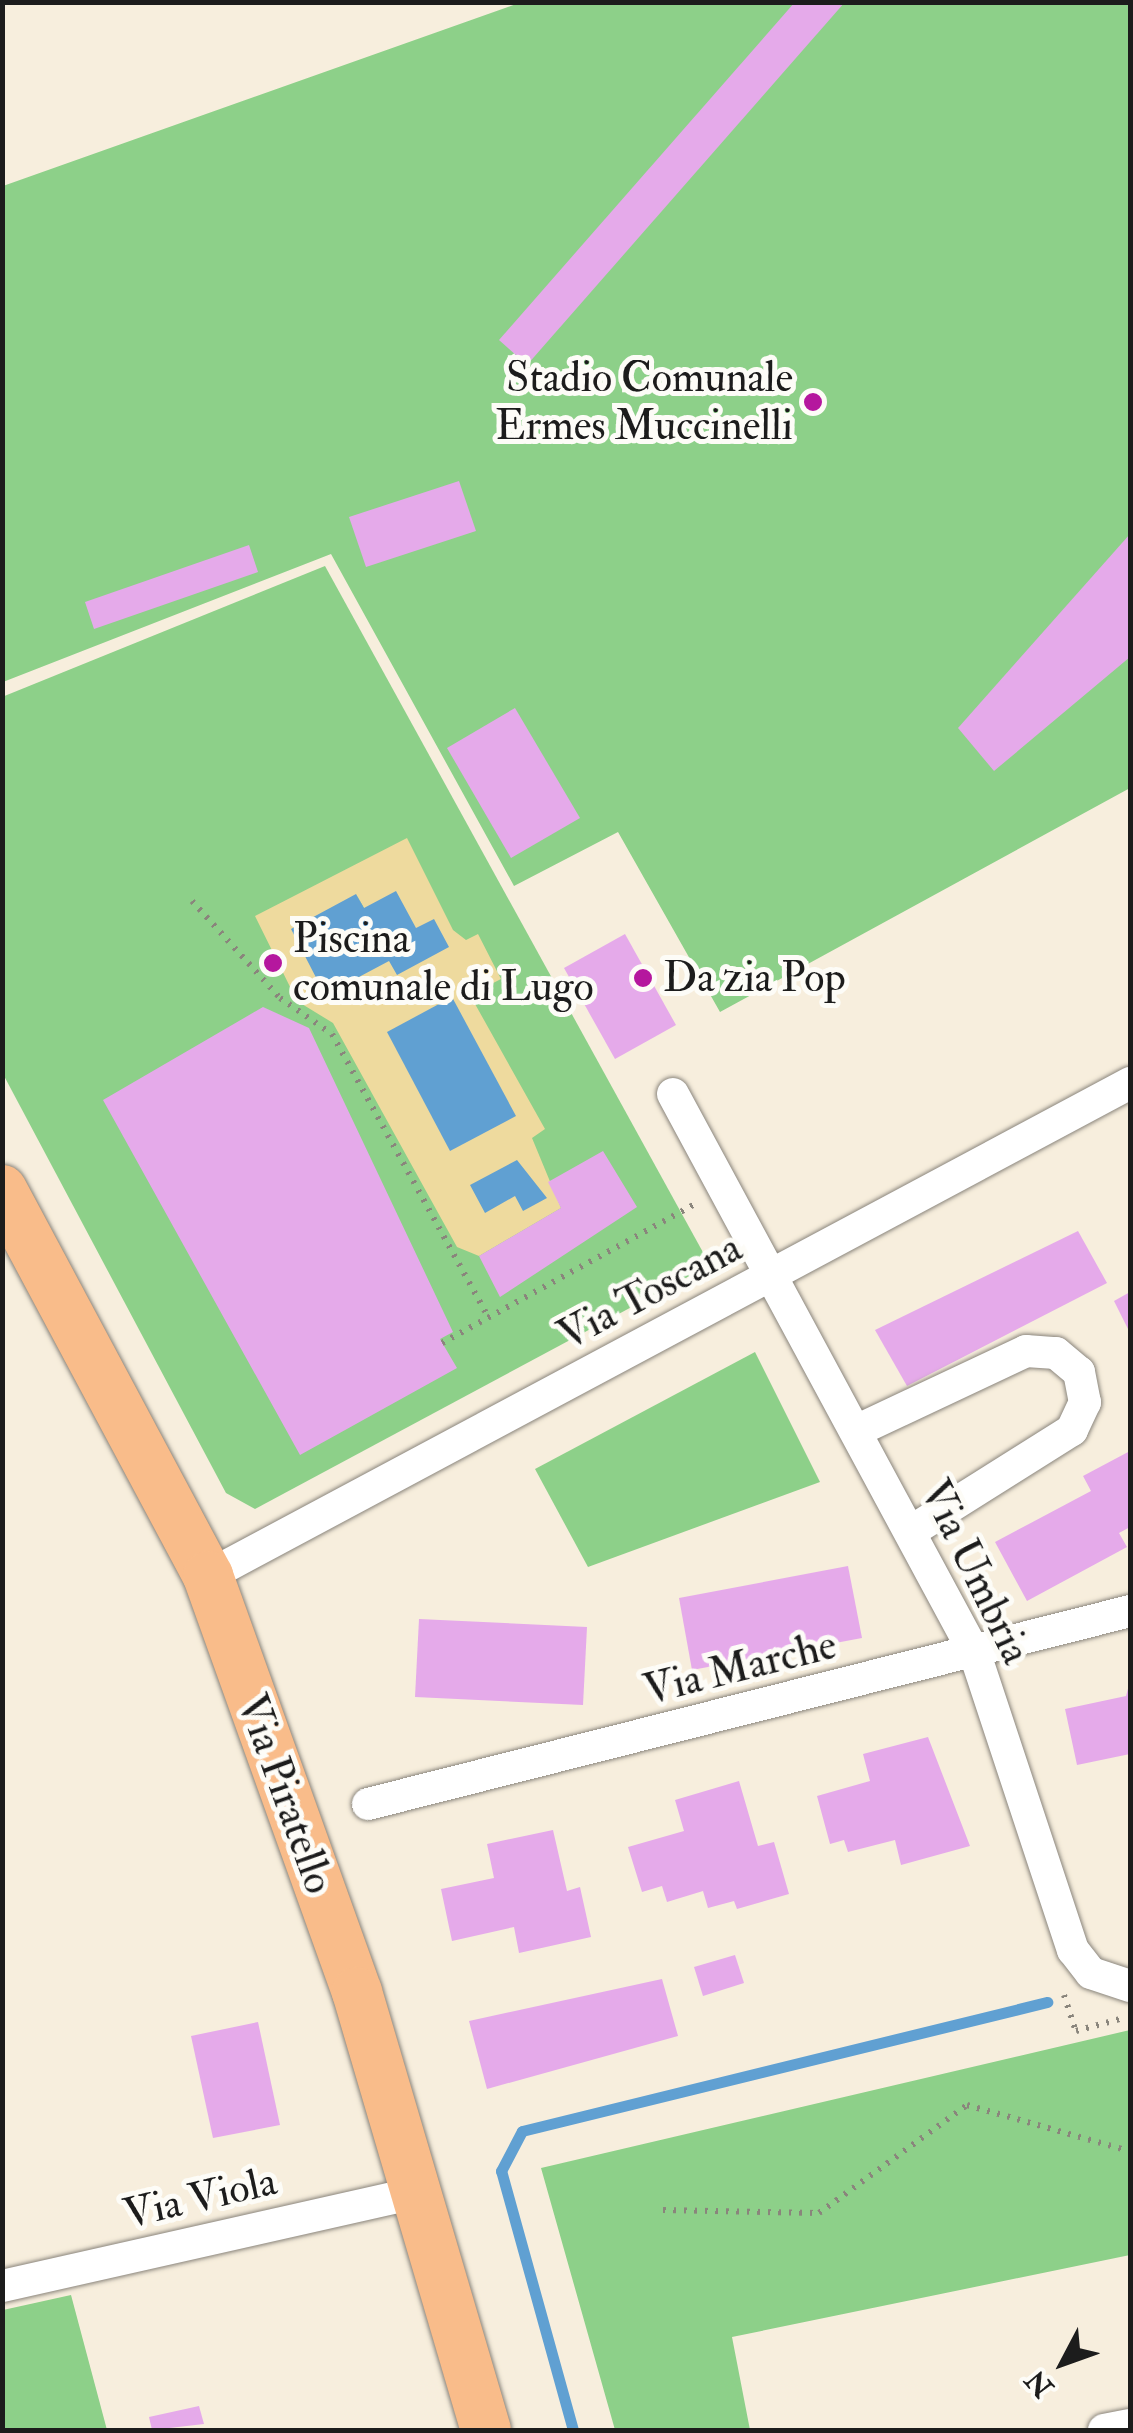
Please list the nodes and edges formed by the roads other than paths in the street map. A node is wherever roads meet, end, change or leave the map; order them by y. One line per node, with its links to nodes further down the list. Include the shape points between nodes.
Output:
1 (1130, 1082): 4 (street, Via Toscana)
2 (672, 1094): 4 (street, Via Umbria)
3 (2, 1190): 7 (main road, Via Piratello)
4 (772, 1276): 5 (street, Via Umbria); 7 (street, Via Toscana)
5 (856, 1430): 6 (street, Via Umbria); 6 (street, via 1026,1351 1056,1353 1079,1372 1085,1402 1072,1430)
6 (910, 1532): 9 (street, Via Umbria)
7 (208, 1576): 12 (main road, Via Piratello, via 357,1992)
8 (1130, 1610): 9 (street, Via Marche)
9 (975, 1654): 10 (street, Via Marche); 11 (street, Via Umbria, via 1060,1920 1091,1973)
10 (368, 1804)
11 (1130, 1986)
12 (416, 2193): 13 (street, Via Viola); 15 (main road, Via Piratello)
13 (2, 2286)
14 (1130, 2425): 16 (street)
15 (486, 2430)
16 (1104, 2430)

